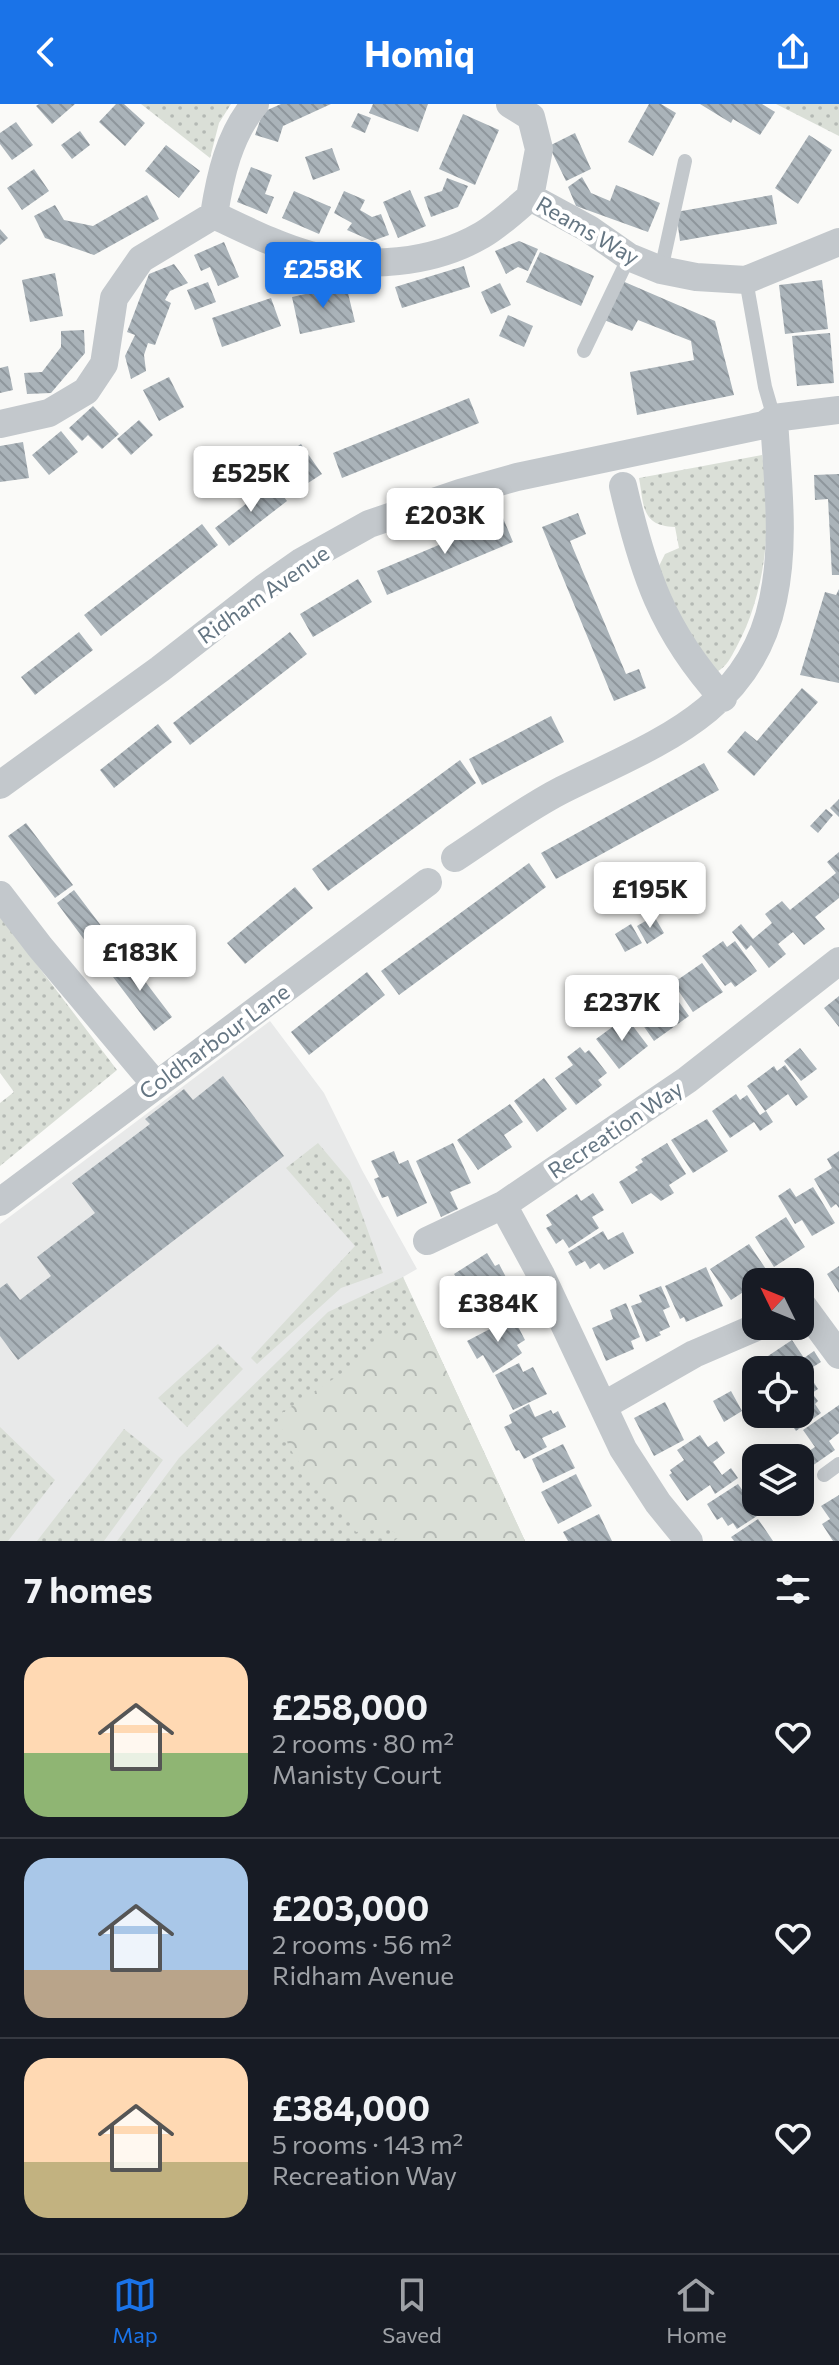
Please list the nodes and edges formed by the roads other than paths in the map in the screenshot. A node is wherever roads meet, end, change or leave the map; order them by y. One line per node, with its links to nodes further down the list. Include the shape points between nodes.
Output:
1 (255, 104): 5 (street, via 222,167)
2 (526, 108): 4 (street, Reams Way, via 539,149)
3 (685, 161): 8 (lane)
4 (530, 197): 5 (street, via 482,235 445,252 375,265 311,255); 7 (street, Reams Way)
5 (214, 215): 13 (street, via 141,259 114,298 104,364 86,391 49,413)
6 (839, 242): 9 (street, Reams Way)
7 (629, 257): 8 (street, Reams Way); 10 (lane)
8 (661, 270): 9 (street, Reams Way)
9 (746, 280): 12 (lane)
10 (584, 351)
11 (839, 410): 12 (street, Ridham Avenue)
12 (774, 418): 15 (street, via 780,524 773,600 763,637); 16 (street, Ridham Avenue, via 764,425 517,477 369,524 264,588)
13 (0, 424)
14 (623, 486): 15 (street, via 648,529 641,562 664,618)
15 (723, 698): 17 (street, via 675,734 559,791)
16 (0, 785)
17 (455, 858)
18 (428, 882): 21 (street, Coldharbour Lane)
19 (0, 895): 21 (street)
20 (839, 961): 23 (street, Recreation Way, via 687,1080)
21 (155, 1084): 22 (street, Coldharbour Lane)
22 (0, 1202)
23 (503, 1205): 24 (street, Recreation Way); 28 (street)
24 (427, 1241)
25 (814, 1315): 27 (street)
26 (742, 1333): 28 (street)
27 (839, 1355)
28 (603, 1406): 31 (street, via 623,1449)
29 (839, 1464): 30 (lane)
30 (824, 1475)
31 (689, 1541)

